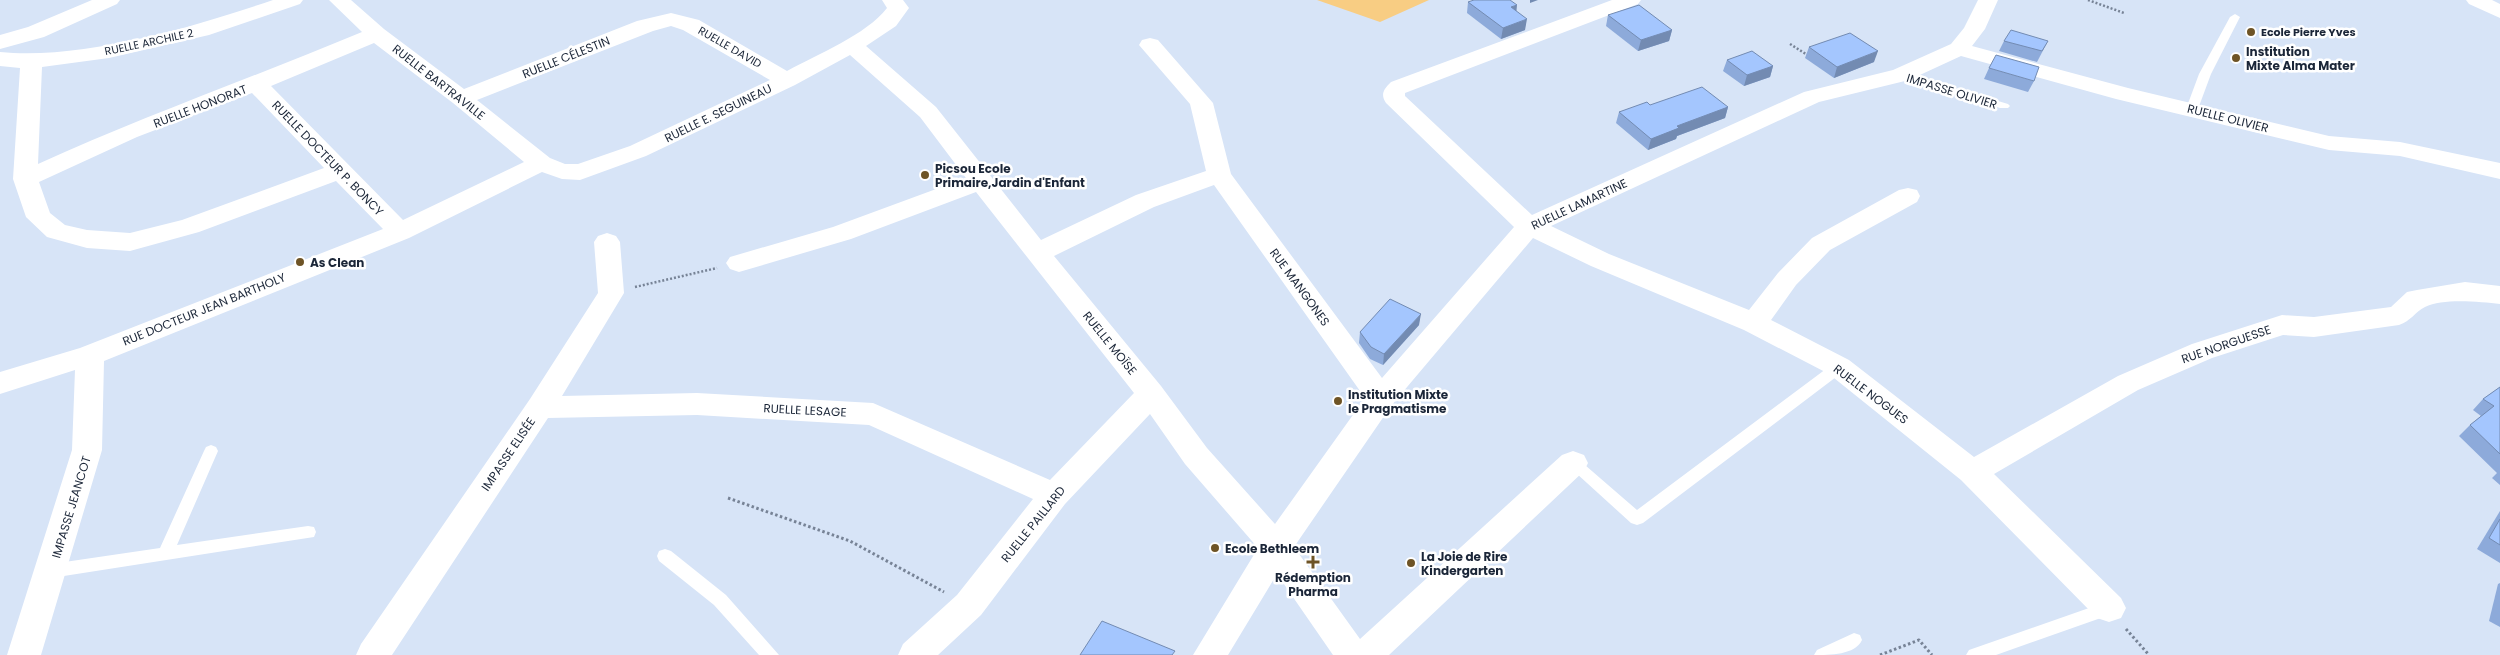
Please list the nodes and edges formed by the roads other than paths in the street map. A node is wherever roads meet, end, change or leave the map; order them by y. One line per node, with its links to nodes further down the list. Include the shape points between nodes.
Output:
1 (110, 0): 12 (street, via 36,32)
2 (293, 0): 17 (street, RUELLE ARCHILE 2, via 209,29 109,51)
3 (339, 0): 11 (street, RUELLE BARTRAVILLE)
4 (892, 0): 13 (street, RUELLE E. SEGUINEAU, via 898,8 888,21)
5 (1631, 0): 32 (street, RUELLE NOGUES, via 1399,87 1394,92 1394,98)
6 (2476, 0): 8 (street)
7 (1983, 3): 15 (street, RUELLE LAMARTINE, via 1974,29)
8 (2500, 12)
9 (2235, 17): 23 (lane, via 2205,74)
10 (671, 19): 19 (street, RUELLE DAVID, via 690,25); 21 (street, RUELLE CÉLESTIN, via 645,26)
11 (376, 34): 20 (street, RUELLE HONORAT); 21 (street, RUELLE BARTRAVILLE)
12 (0, 42)
13 (852, 45): 19 (street, RUELLE E. SEGUINEAU); 30 (street, RUELLE MOÏSE, via 928,112)
14 (1150, 45): 28 (street, RUE MANGONES, via 1201,103)
15 (1959, 49): 18 (street, RUELLE LAMARTINE); 23 (street, RUELLE OLIVIER)
16 (0, 59): 17 (street, RUELLE ARCHILE 2)
17 (31, 62): 29 (street)
18 (1901, 75): 22 (lane, IMPASSE OLIVIER); 32 (street, RUELLE LAMARTINE, via 1812,97)
19 (787, 80): 27 (street, RUELLE E. SEGUINEAU, via 638,151)
20 (256, 84): 25 (street, RUELLE DOCTEUR P. BONCY); 29 (street, RUELLE HONORAT, via 129,132)
21 (461, 98): 24 (street, RUELLE BARTRAVILLE)
22 (2004, 106)
23 (2192, 109): 26 (street, RUELLE OLIVIER, via 2328,143 2400,149)
24 (541, 163): 27 (street, RUELLE BARTRAVILLE, via 562,172); 33 (street, RUE DOCTEUR JEAN BARTHOLY)
25 (340, 171): 29 (street, via 190,226 130,242 87,239 56,231 39,217); 33 (street, RUELLE DOCTEUR P. BONCY)
26 (2500, 171)
27 (580, 172)
28 (1219, 175): 35 (street, via 1144,201); 43 (street, RUE MANGONES)
29 (25, 179)
30 (980, 181): 35 (street, RUELLE MOÏSE); 36 (street, via 842,232)
31 (1908, 196): 38 (street, via 1821,244 1787,279)
32 (1529, 226): 38 (street, RUELLE NOGUES, via 1600,260); 43 (street, RUELLE LAMARTINE)
33 (400, 232): 39 (street, RUE DOCTEUR JEAN BARTHOLY)
34 (607, 242): 44 (street, IMPASSE ELISÉE, via 611,293)
35 (1036, 252): 42 (street, RUELLE MOÏSE)
36 (739, 263)
37 (2500, 295): 47 (street, RUE NORGUESSE, via 2465,291 2417,299 2399,315 2314,327 2282,325 2202,351 2128,382)
38 (1754, 323): 40 (street, RUELLE NOGUES)
39 (90, 354): 41 (street, RUE DOCTEUR JEAN BARTHOLY); 53 (street, IMPASSE JEANCOT, via 88,450)
40 (1839, 367): 46 (lane, via 1636,519); 47 (street, RUELLE NOGUES)
41 (0, 383)
42 (1151, 394): 48 (street, RUELLE PAILLARD); 50 (street, RUELLE MOÏSE, via 1196,456)
43 (1381, 398): 50 (street, RUELLE LAMARTINE)
44 (540, 407): 48 (street, RUELLE LESAGE, via 696,404 873,414); 57 (street, IMPASSE ELISÉE)
45 (211, 452): 51 (lane)
46 (1573, 463): 62 (street)
47 (1972, 472): 54 (street, RUELLE NOGUES)
48 (1054, 495): 59 (street, RUELLE PAILLARD, via 969,605)
49 (308, 532): 51 (lane)
50 (1276, 547): 60 (street, RUELLE LAMARTINE); 61 (street, RUELLE MOÏSE)
51 (165, 554): 53 (lane)
52 (665, 556): 58 (lane, via 720,600)
53 (51, 572): 56 (street, IMPASSE JEANCOT)
54 (2109, 608): 64 (lane)
55 (1854, 640): 63 (lane)
56 (24, 655)
57 (373, 655)
58 (770, 655)
59 (915, 655)
60 (1210, 655)
61 (1352, 655)
62 (1366, 655)
63 (1823, 655)
64 (1975, 655)

